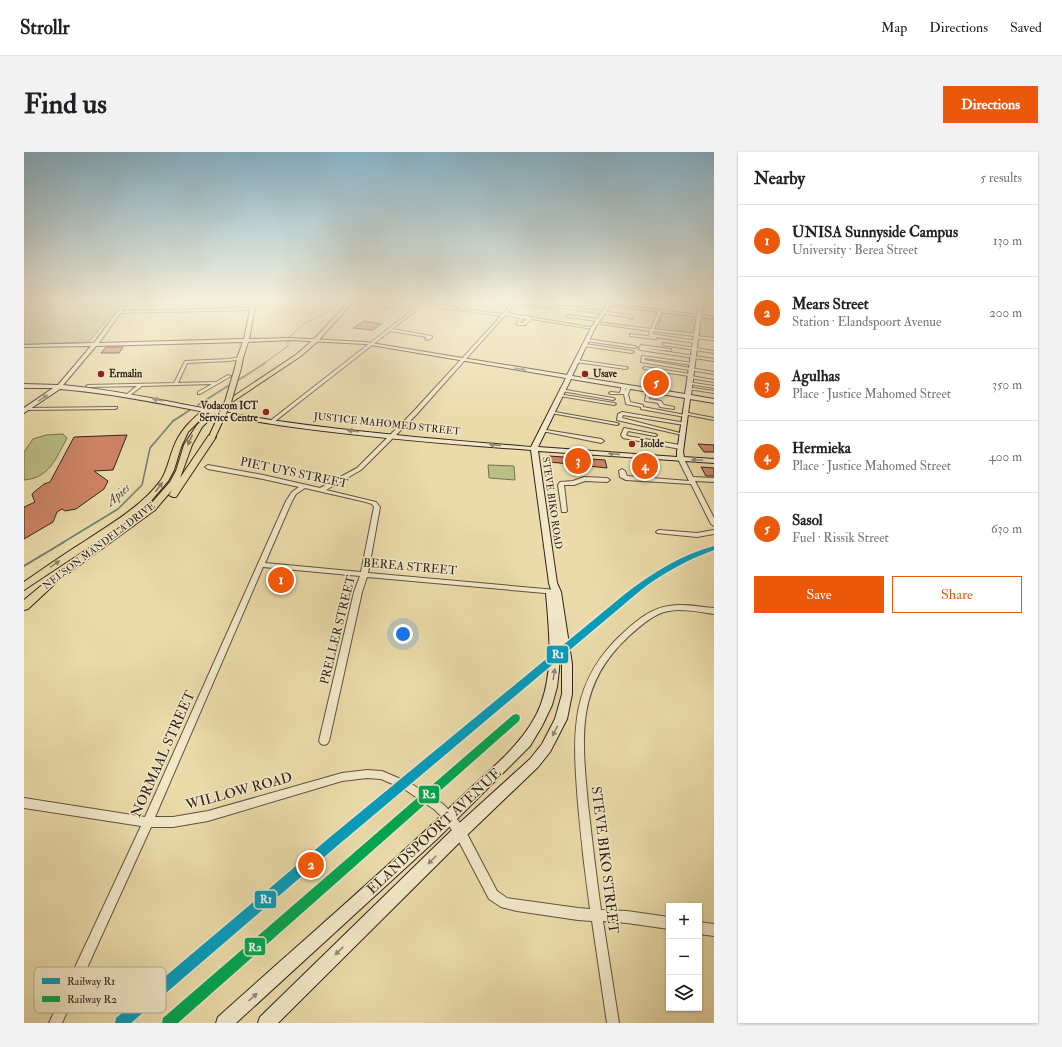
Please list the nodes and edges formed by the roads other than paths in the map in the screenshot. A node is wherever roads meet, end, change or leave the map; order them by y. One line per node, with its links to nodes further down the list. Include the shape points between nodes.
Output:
1 (164, 342): 11 (main road)
2 (245, 342): 20 (main road)
3 (305, 342): 54 (main road, NELSON MANDELA DRIVE)
4 (314, 342): 54 (main road, NELSON MANDELA DRIVE, via 289,361)
5 (339, 342): 12 (main road)
6 (374, 342): 12 (street)
7 (480, 342): 21 (street)
8 (586, 342): 14 (street); 16 (street); 22 (main road, STEVE BIKO ROAD)
9 (649, 342): 17 (street)
10 (694, 342): 17 (main road)
11 (96, 343): 13 (main road); 37 (main road)
12 (371, 344): 21 (main road); 59 (street)
13 (24, 346)
14 (635, 347)
15 (670, 350): 17 (street, via 642,346 640,349)
16 (632, 352)
17 (693, 352): 18 (street); 19 (street); 23 (street); 28 (main road)
18 (714, 352)
19 (714, 356)
20 (240, 358): 33 (street, via 186,362); 87 (main road, bridge, via 228,402 212,437 180,485 165,504 143,522)
21 (464, 359): 31 (main road, one-way to 31); 65 (street)
22 (577, 360): 25 (street); 31 (main road, STEVE BIKO ROAD)
23 (714, 360)
24 (638, 366): 28 (street)
25 (626, 368)
26 (645, 368): 28 (street)
27 (714, 368): 28 (street)
28 (691, 371): 28 (street, via 645,357 642,361); 29 (street); 32 (street); 39 (main road)
29 (714, 373)
30 (228, 376): 34 (street)
31 (569, 377): 40 (main road); 45 (main road, STEVE BIKO ROAD)
32 (714, 381)
33 (176, 383): 34 (street); 35 (street)
34 (217, 383): 44 (street)
35 (141, 384): 38 (street); 47 (street)
36 (24, 386): 37 (main road, JUSTICE MAHOMED STREET)
37 (60, 386): 47 (main road, JUSTICE MAHOMED STREET); 53 (main road, one-way to 37)
38 (88, 386)
39 (689, 386): 41 (street); 43 (street); 48 (main road)
40 (627, 387): 42 (main road); 46 (street, via 622,394); 57 (street, via 628,403)
41 (714, 387)
42 (649, 390): 48 (main road); 52 (street, via 647,400)
43 (714, 392)
44 (200, 393)
45 (561, 393): 50 (street); 56 (main road, STEVE BIKO ROAD)
46 (611, 393)
47 (129, 395): 54 (main road, JUSTICE MAHOMED STREET, one-way to 47)
48 (688, 397): 49 (main road); 57 (main road)
49 (714, 401)
50 (615, 402)
51 (115, 408): 53 (street)
52 (672, 408)
53 (25, 410)
54 (211, 410): 59 (main road, JUSTICE MAHOMED STREET); 87 (main road, NELSON MANDELA DRIVE, one-way to 87, via 193,434 180,471 163,496 143,515); 90 (main road, NELSON MANDELA DRIVE, one-way to 54, via 122,521 148,500 170,470 185,431 195,420)
55 (624, 411): 57 (street)
56 (551, 412): 61 (street); 62 (main road, STEVE BIKO ROAD)
57 (684, 419): 58 (street); 64 (main road); 64 (street, via 620,414 619,419)
58 (714, 419): 60 (street)
59 (272, 422): 65 (main road, JUSTICE MAHOMED STREET, one-way to 59)
60 (714, 423)
61 (617, 424)
62 (542, 430): 66 (street); 68 (main road, STEVE BIKO ROAD)
63 (655, 434): 67 (street, via 626,429 623,435)
64 (682, 434): 67 (main road)
65 (392, 436): 68 (main road, JUSTICE MAHOMED STREET, one-way to 65); 80 (street, via 356,471)
66 (601, 441)
67 (680, 447): 70 (main road)
68 (534, 448): 69 (main road, JUSTICE MAHOMED STREET); 71 (main road, STEVE BIKO ROAD)
69 (558, 450): 70 (main road, JUSTICE MAHOMED STREET, one-way to 69); 71 (main road, via 540,453)
70 (681, 459): 72 (main road, JUSTICE MAHOMED STREET, one-way to 70); 77 (street)
71 (535, 461): 91 (main road, STEVE BIKO ROAD)
72 (714, 461)
73 (208, 467): 78 (street, PIET UYS STREET)
74 (622, 471): 77 (street, via 626,478)
75 (607, 480): 83 (street, via 584,479 574,483 562,483)
76 (714, 480): 77 (street)
77 (692, 481): 84 (street)
78 (290, 484): 79 (street, PIET UYS STREET); 81 (street)
79 (303, 487): 80 (street, PIET UYS STREET); 81 (street, NORMAAL STREET)
80 (321, 490): 82 (street, PIET UYS STREET)
81 (293, 495): 88 (street, NORMAAL STREET)
82 (374, 503): 89 (street, PRELLER STREET, via 377,513)
83 (564, 511)
84 (714, 524)
85 (659, 532): 86 (street, via 698,535)
86 (714, 532)
87 (83, 558): 92 (main road, NELSON MANDELA DRIVE)
88 (261, 565): 89 (street, BEREA STREET); 98 (street, NORMAAL STREET)
89 (364, 575): 91 (street, BEREA STREET); 95 (street, PRELLER STREET)
90 (24, 587)
91 (553, 589): 94 (main road, ELANDSPOORT AVENUE)
92 (24, 606)
93 (714, 611): 100 (street, STEVE BIKO STREET, via 667,608 639,624 616,643 608,654 584,701 580,720 580,763 585,831)
94 (559, 637): 97 (main road, ELANDSPOORT AVENUE, one-way to 94, via 526,742 538,724 551,692); 99 (main road, ELANDSPOORT AVENUE, one-way to 99, via 567,664 566,694 561,719 546,748 534,763)
95 (324, 741)
96 (24, 803): 98 (street, WILLOW ROAD)
97 (444, 812): 98 (street, WILLOW ROAD, via 400,782 367,774 321,782 208,816 173,822); 99 (street); 107 (main road, ELANDSPOORT AVENUE, one-way to 97, via 343,916)
98 (148, 822): 104 (street, NORMAAL STREET)
99 (460, 832): 100 (street, via 488,888 501,901 534,908); 108 (main road, ELANDSPOORT AVENUE, one-way to 108)
100 (598, 915): 101 (street); 109 (street, STEVE BIKO STREET)
101 (666, 923)
102 (702, 928): 103 (street)
103 (714, 930)
104 (81, 967)
105 (60, 1013): 106 (street, NORMAAL STREET)
106 (55, 1023)
107 (224, 1023)
108 (266, 1023)
109 (613, 1023)

